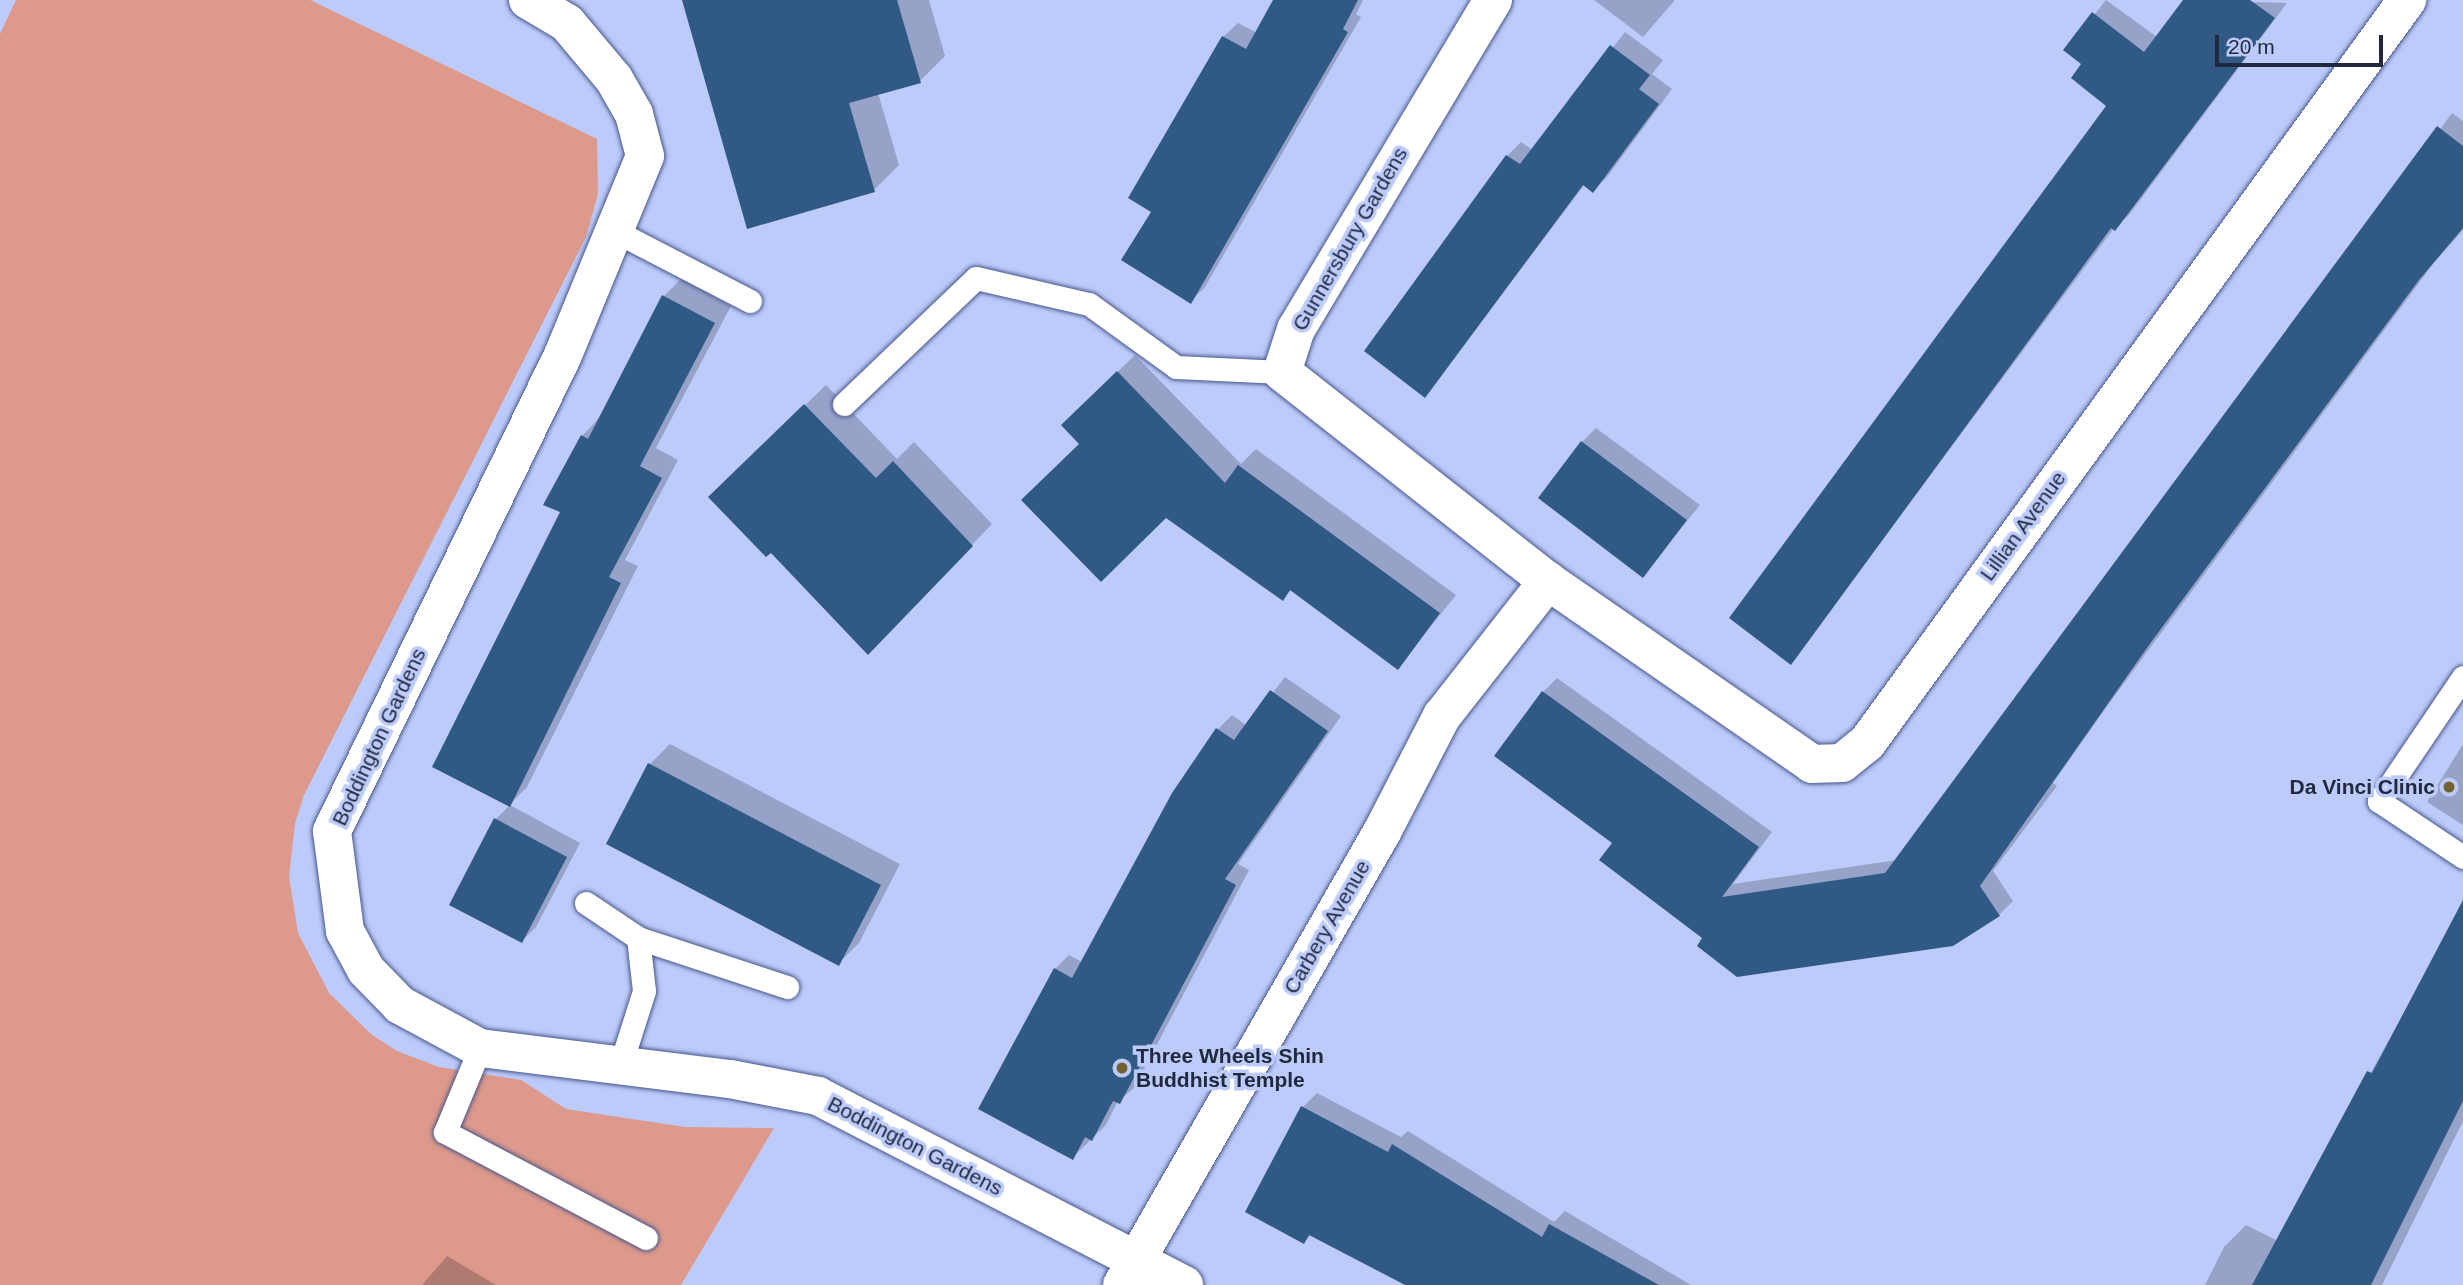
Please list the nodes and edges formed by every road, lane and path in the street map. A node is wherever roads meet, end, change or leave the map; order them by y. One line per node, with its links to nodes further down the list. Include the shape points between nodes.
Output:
1 (528, 0): 4 (street, Boddington Gardens)
2 (1493, 0): 7 (street, Gunnersbury Gardens, via 1296,329)
3 (2407, 0): 9 (street, Lillian Avenue, via 1867,743 1842,763 1812,764)
4 (573, 12): 5 (street, Boddington Gardens, via 634,114 645,156)
5 (615, 232): 6 (lane); 15 (street, Boddington Gardens, via 562,357 332,831 345,931 366,970 401,1005)
6 (750, 301)
7 (1282, 372): 8 (lane, via 1176,367 1089,304 976,278); 9 (street)
8 (844, 404)
9 (1548, 581): 18 (street, Carbery Avenue, via 1442,716 1382,832)
10 (2463, 677): 11 (lane, via 2379,801)
11 (2463, 857)
12 (586, 904): 13 (lane)
13 (638, 937): 14 (lane); 16 (lane, via 644,991)
14 (787, 987)
15 (480, 1048): 16 (street, Boddington Gardens); 17 (lane, via 445,1132)
16 (620, 1066): 18 (street, Boddington Gardens, via 730,1079 818,1096)
17 (646, 1238)
18 (1129, 1273): 19 (street, Boddington Gardens)
19 (1184, 1285)

